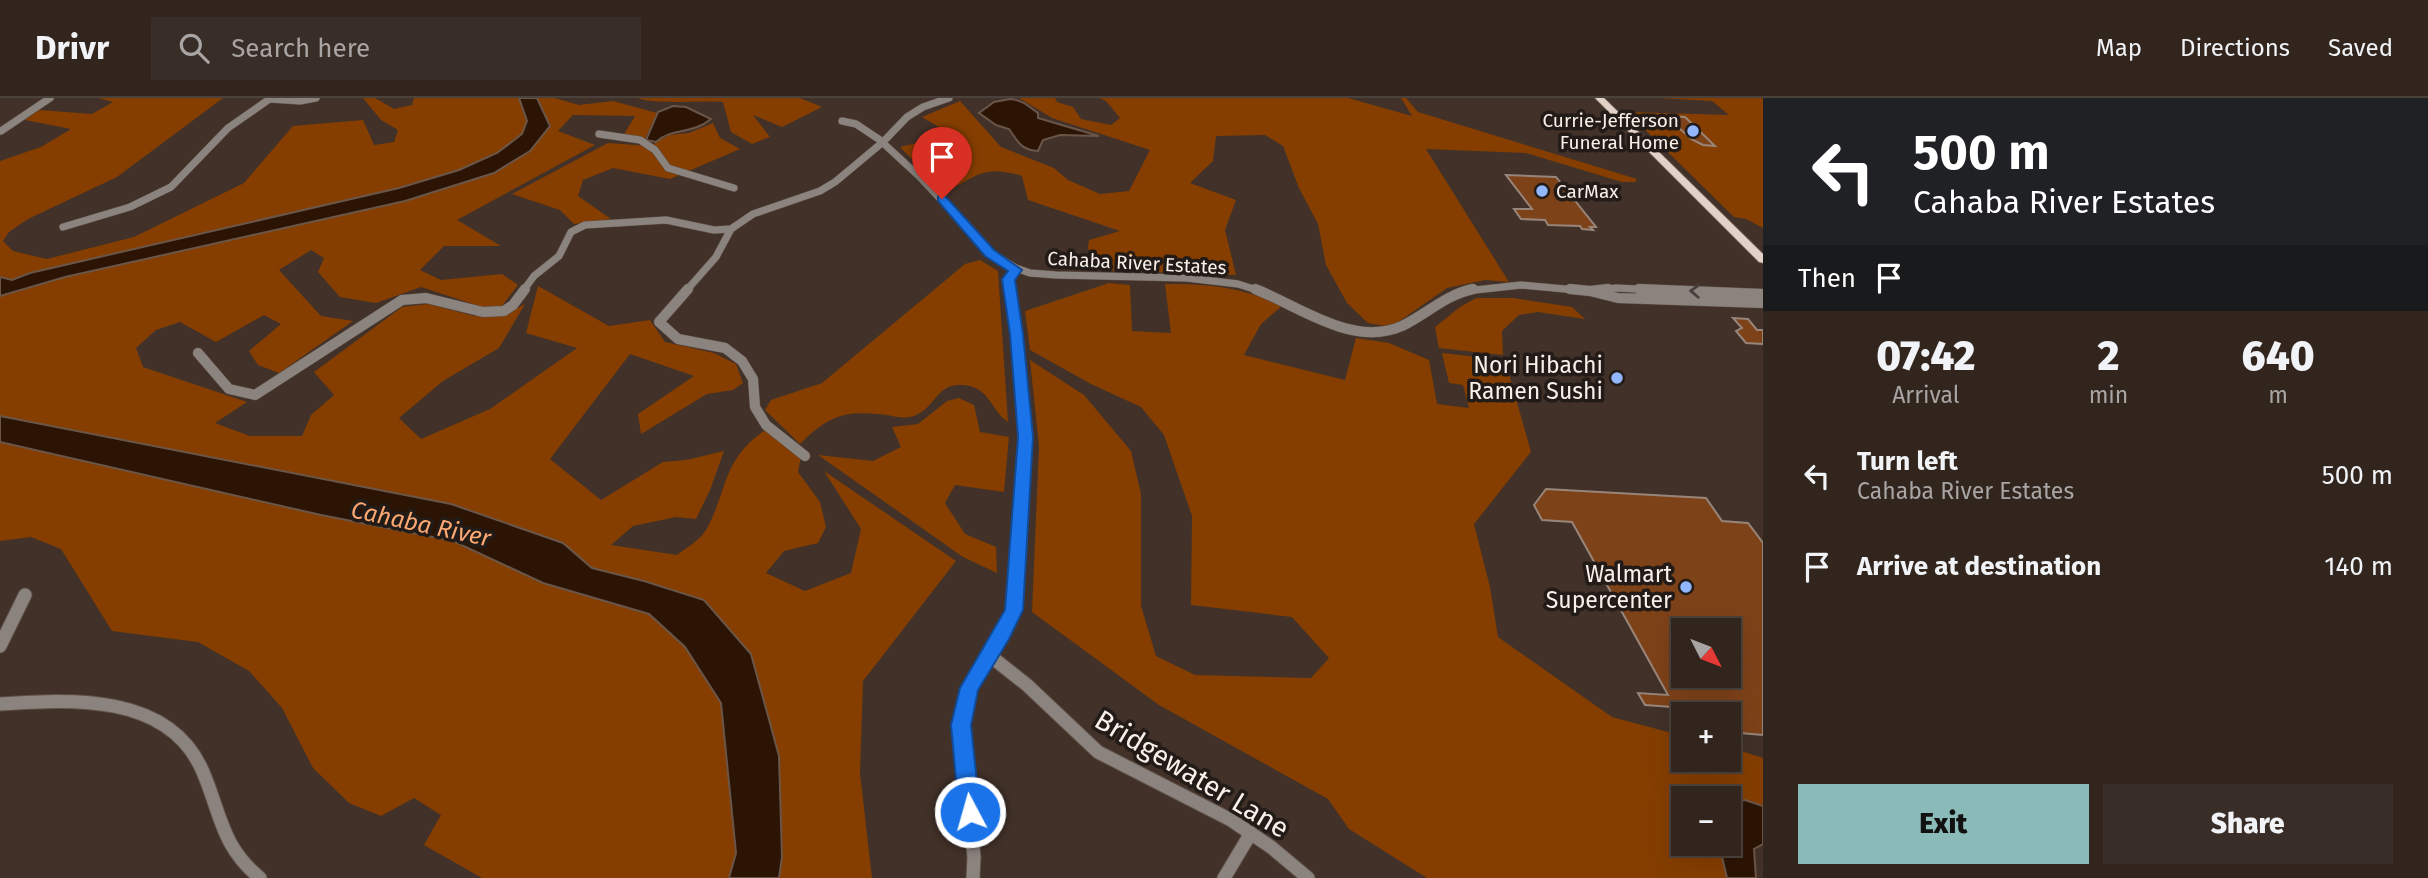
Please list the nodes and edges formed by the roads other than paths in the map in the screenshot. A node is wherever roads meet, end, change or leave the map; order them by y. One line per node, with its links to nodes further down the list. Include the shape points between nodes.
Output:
1 (50, 98): 7 (street)
2 (270, 98): 3 (street); 13 (street, via 228,128 167,190 118,212)
3 (316, 98)
4 (949, 98): 9 (street, via 907,117)
5 (1599, 98): 15 (main road)
6 (842, 121): 9 (street, Cahaba River Estates, via 856,124)
7 (1, 131)
8 (599, 134): 12 (street, via 629,134 660,152 668,168)
9 (883, 143): 10 (street); 11 (street, Cahaba River Estates)
10 (868, 155): 11 (street); 14 (street, via 820,191 752,214)
11 (899, 156): 16 (street, Cahaba River Estates, via 990,253)
12 (734, 188)
13 (63, 227)
14 (731, 229): 20 (street, via 666,220 585,225 570,232 559,256 534,276 504,311 483,312 426,298 402,300 255,395 229,389); 21 (street, via 716,257 659,322 678,339 724,348 742,361 753,379 755,407 766,425)
15 (1763, 260)
16 (1016, 270): 17 (street, Cahaba River Estates, via 1054,276 1223,282 1278,297 1339,325 1376,332 1404,326 1453,295 1480,287); 24 (street, via 1008,279 1026,458 1016,598 1010,620)
17 (1590, 291): 18 (street, Cahaba River Estates, one-way to 17); 19 (street, Cahaba River Estates, via 1618,298)
18 (1763, 294)
19 (1763, 303)
20 (198, 353)
21 (804, 456)
22 (25, 595): 23 (street)
23 (0, 646)
24 (989, 655): 26 (street, Bridgewater Lane, via 1098,752); 28 (street, via 964,699 961,725)
25 (0, 704): 27 (street, via 45,700 93,703 142,714 172,728 186,739 197,758 228,844)
26 (1251, 833): 29 (street); 30 (street, Bridgewater Lane)
27 (260, 878)
28 (973, 878)
29 (1224, 878)
30 (1308, 878)

